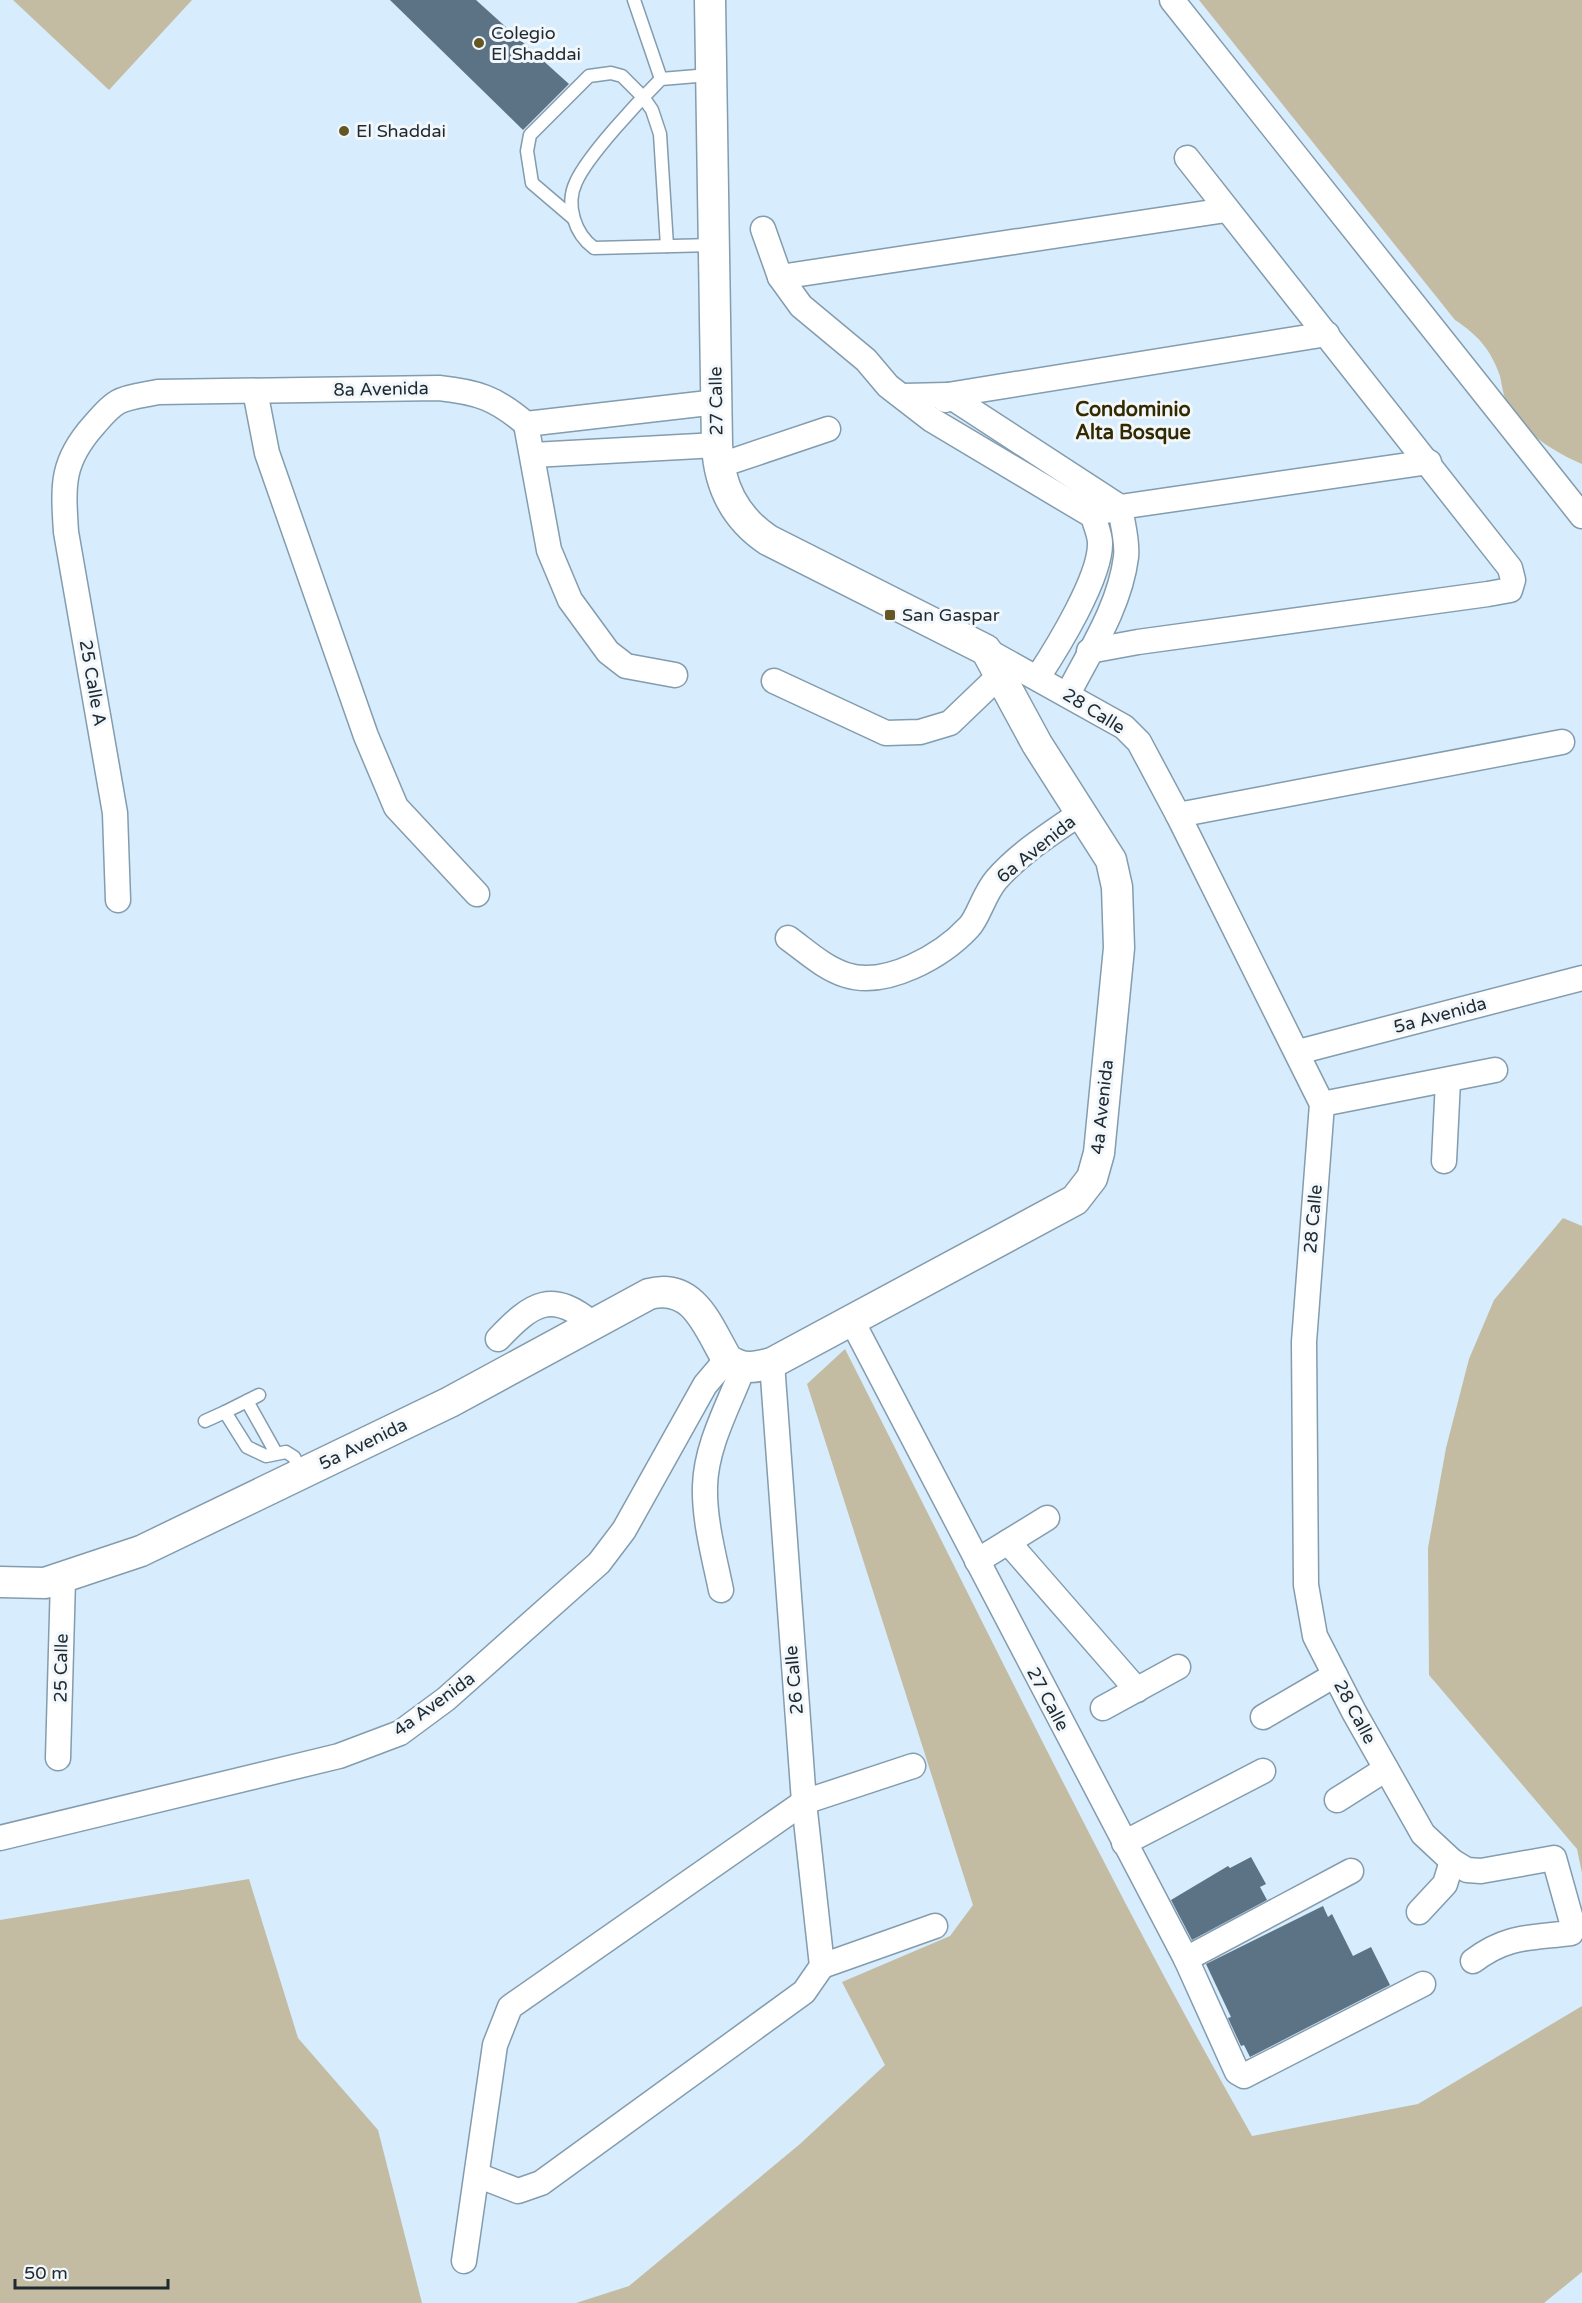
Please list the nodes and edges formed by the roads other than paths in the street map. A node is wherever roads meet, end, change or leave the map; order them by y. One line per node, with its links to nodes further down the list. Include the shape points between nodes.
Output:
1 (634, 0): 5 (lane)
2 (710, 0): 4 (street, 27 Calle)
3 (1172, 0): 28 (street)
4 (709, 75): 5 (lane); 11 (street, 27 Calle)
5 (661, 79): 6 (lane)
6 (644, 97): 9 (lane, via 575,184); 9 (lane, via 622,76 589,76 530,135 527,151 532,183); 12 (lane, via 660,134)
7 (1187, 158): 8 (street)
8 (1226, 210): 13 (street); 14 (street)
9 (573, 218): 12 (lane, via 578,233 594,248)
10 (763, 229): 13 (street)
11 (713, 245): 12 (lane); 18 (street, 27 Calle)
12 (667, 246)
13 (780, 277): 17 (street, via 801,306)
14 (1327, 334): 16 (street); 24 (street)
15 (255, 391): 20 (street, 8a Avenida, via 439,388 475,392); 25 (street, 8a Avenida, via 158,392 117,402 89,431); 38 (street, via 267,453 366,736 396,807)
16 (948, 395): 17 (street); 19 (street); 26 (street)
17 (903, 396): 19 (street)
18 (717, 402): 20 (street); 23 (street, 27 Calle)
19 (932, 420): 27 (street)
20 (526, 424): 22 (street)
21 (828, 429): 23 (street)
22 (532, 455): 23 (street); 31 (street, via 549,550 570,600 608,652 626,666)
23 (717, 456): 30 (street, 27 Calle, via 725,489 749,527)
24 (1429, 462): 26 (street); 29 (street, via 1510,568 1510,590)
25 (67, 466): 39 (street, 25 Calle A, via 63,497 66,532 115,813)
26 (1120, 507): 27 (street); 29 (street, via 1125,564 1109,614)
27 (1093, 516): 32 (street, via 1101,541 1099,558)
28 (1582, 516)
29 (1089, 651): 34 (street)
30 (992, 663): 32 (street, 28 Calle); 33 (street, via 950,723 920,732 885,733); 36 (street, 4a Avenida, via 1037,744)
31 (675, 675)
32 (1038, 677): 34 (street, 28 Calle)
33 (774, 681)
34 (1068, 694): 37 (street, 28 Calle, via 1124,727 1139,742)
35 (1562, 742): 37 (street)
36 (1082, 812): 40 (street, 6a Avenida, via 997,878 983,897 971,926 945,948 917,963 880,977 847,976); 47 (street, 4a Avenida, via 1111,860 1119,907 1119,948 1099,1153 1092,1178 1075,1200)
37 (1178, 814): 42 (street, 28 Calle)
38 (477, 894)
39 (118, 900)
40 (788, 938)
41 (1582, 978): 42 (street, 5a Avenida)
42 (1299, 1052): 45 (street, 28 Calle)
43 (1495, 1070): 44 (street)
44 (1448, 1081): 45 (street); 46 (street)
45 (1322, 1104): 65 (street, 28 Calle, via 1304,1342 1306,1585 1316,1636)
46 (1444, 1161)
47 (852, 1320): 51 (street, 4a Avenida); 60 (street, 27 Calle)
48 (594, 1324): 49 (street, via 574,1307 550,1302 519,1317); 50 (street, 5a Avenida, via 645,1296 668,1291 691,1300); 57 (street, 5a Avenida, via 450,1402)
49 (498, 1339)
50 (735, 1363): 51 (street, 4a Avenida); 63 (street, via 705,1485 711,1546); 75 (street, 4a Avenida, via 705,1385 624,1530 599,1563 446,1699 400,1733 339,1756)
51 (772, 1363): 74 (street, 26 Calle)
52 (259, 1395): 53 (lane)
53 (247, 1401): 54 (lane); 56 (lane)
54 (225, 1412): 55 (lane); 56 (lane, via 247,1447 266,1456)
55 (205, 1421)
56 (276, 1453): 57 (lane, via 286,1452 294,1457)
57 (301, 1473): 61 (street, 5a Avenida, via 133,1555)
58 (1047, 1518): 59 (street)
59 (1008, 1542): 60 (street); 66 (street)
60 (977, 1561): 76 (street, 27 Calle)
61 (63, 1579): 62 (street, 5a Avenida, via 45,1583); 69 (street, 25 Calle)
62 (0, 1582)
63 (721, 1590)
64 (1178, 1667): 66 (street)
65 (1335, 1675): 68 (street); 71 (street, 28 Calle)
66 (1137, 1690): 67 (street)
67 (1103, 1708)
68 (1263, 1717)
69 (58, 1758)
70 (913, 1766): 74 (street)
71 (1386, 1769): 73 (street); 77 (street, 28 Calle, via 1422,1834)
72 (1263, 1771): 76 (street)
73 (1337, 1800)
74 (804, 1802): 83 (street, 26 Calle); 85 (street, via 510,2007 495,2045)
75 (0, 1838)
76 (1124, 1843): 81 (street, 27 Calle)
77 (1460, 1865): 79 (street); 82 (street, via 1481,1871 1554,1858 1574,1926 1571,1933 1507,1941)
78 (1351, 1871): 81 (street)
79 (1419, 1912)
80 (935, 1926): 83 (street)
81 (1186, 1959): 84 (street, 27 Calle, via 1237,2072 1244,2076)
82 (1473, 1961)
83 (822, 1966): 85 (street, via 804,1992 541,2183 518,2191)
84 (1423, 1984)
85 (477, 2175): 86 (street)
86 (464, 2261)

